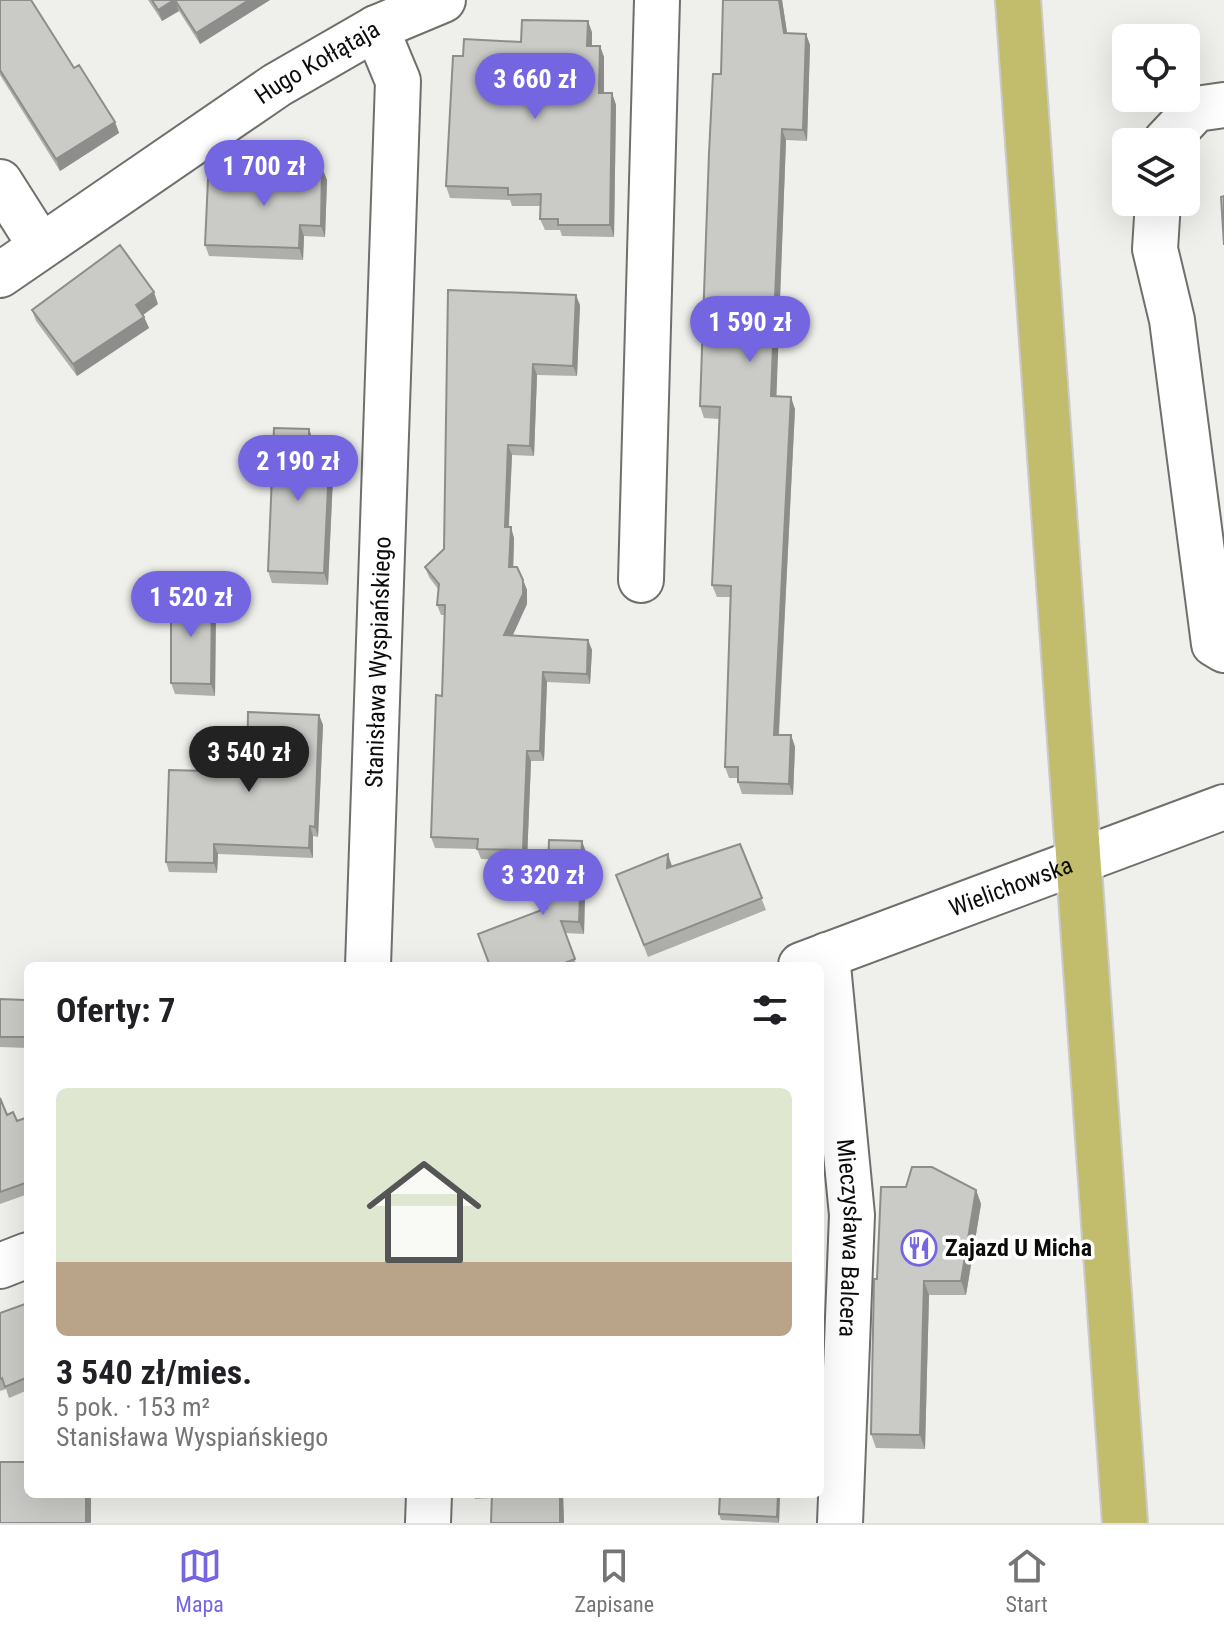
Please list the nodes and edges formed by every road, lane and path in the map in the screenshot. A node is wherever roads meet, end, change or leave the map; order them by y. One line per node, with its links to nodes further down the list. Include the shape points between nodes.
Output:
1 (443, 0): 4 (street, Hugo Kołłątaja)
2 (657, 0): 11 (street)
3 (1018, 0): 14 (main road)
4 (376, 28): 9 (street, Hugo Kołłątaja, via 277,85); 16 (street, Stanisława Wyspiańskiego, via 398,81)
5 (1224, 105): 6 (street, via 1196,109)
6 (1178, 128)
7 (0, 182): 9 (street)
8 (1157, 216): 12 (street, via 1155,249 1172,320 1214,644)
9 (40, 245): 10 (street, Hugo Kołłątaja)
10 (0, 275)
11 (641, 580)
12 (1224, 650)
13 (1224, 807): 14 (street, Wielichowska)
14 (1076, 862): 15 (street, Wielichowska); 23 (main road)
15 (813, 960)
16 (368, 962)
17 (824, 1032): 22 (street, Mieczysława Balcera, via 852,1215)
18 (24, 1257): 19 (street)
19 (0, 1266)
20 (429, 1498): 21 (street)
21 (428, 1523)
22 (840, 1523)
23 (1125, 1523)

